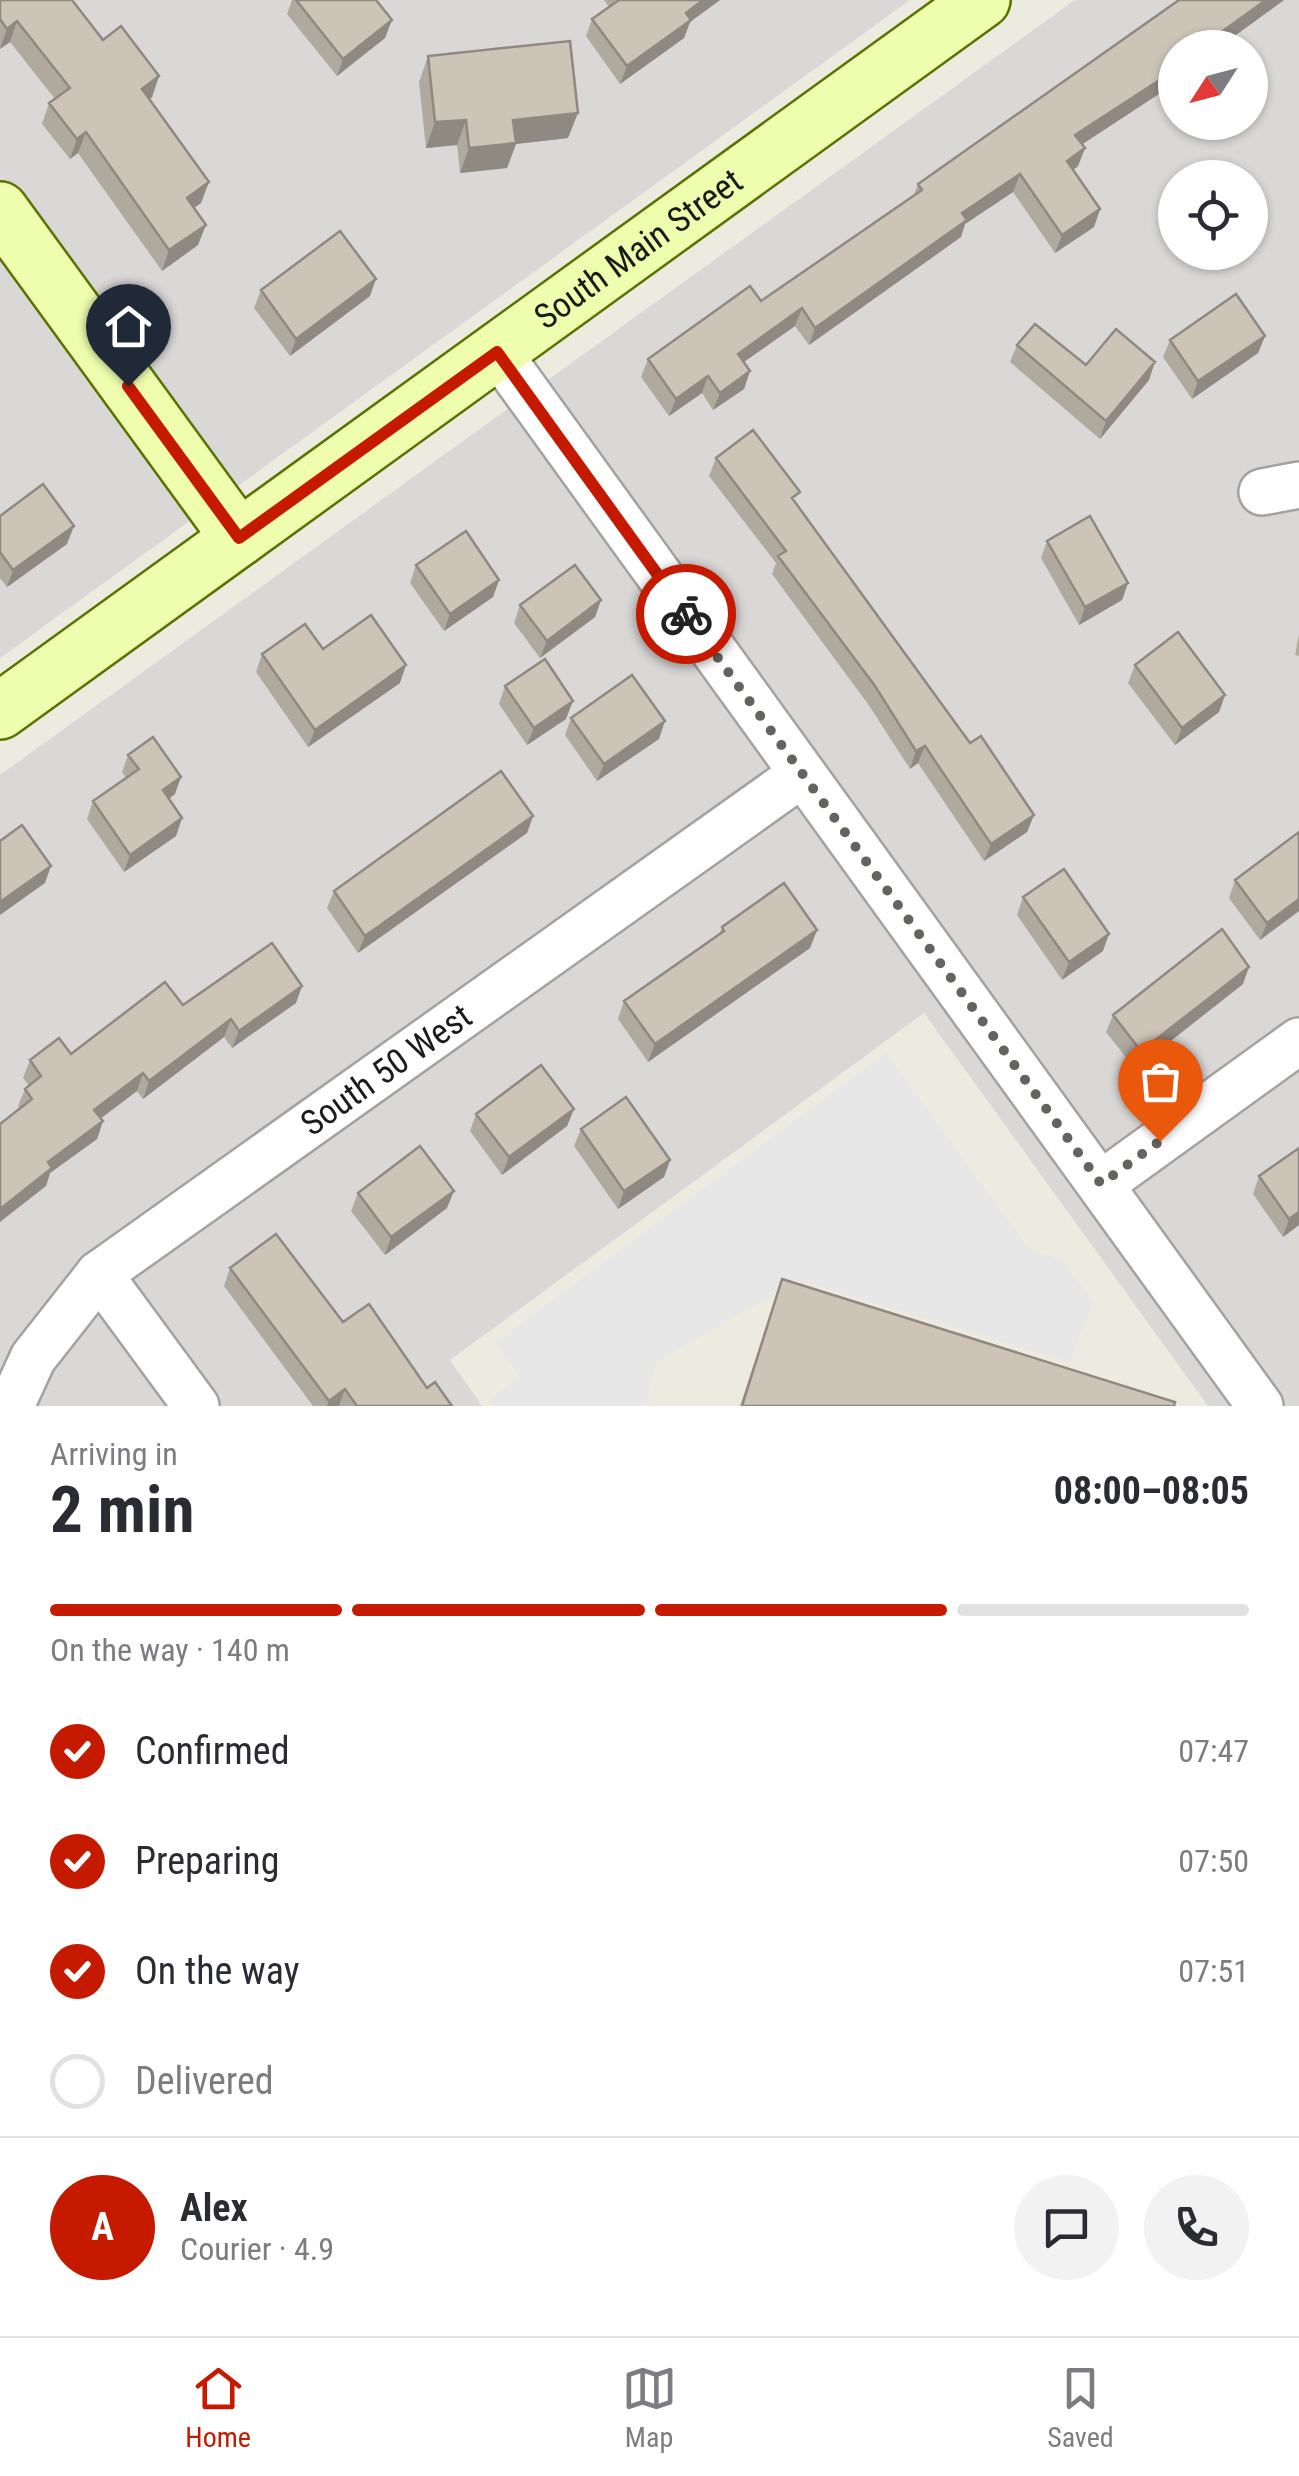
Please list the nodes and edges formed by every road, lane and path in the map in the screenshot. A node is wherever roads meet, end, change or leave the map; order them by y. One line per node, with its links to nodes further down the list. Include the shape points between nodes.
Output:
1 (960, 6): 3 (street, South Main Street)
2 (0, 210): 4 (street)
3 (497, 352): 4 (street, South Main Street); 6 (street)
4 (239, 538): 5 (street, South Main Street)
5 (0, 711)
6 (802, 774): 8 (street); 9 (street, South 50 West)
7 (1299, 1041): 8 (street)
8 (1101, 1184): 12 (street)
9 (99, 1274): 10 (street, South 50 West, via 33,1358); 11 (street)
10 (11, 1406)
11 (196, 1406)
12 (1260, 1406)

